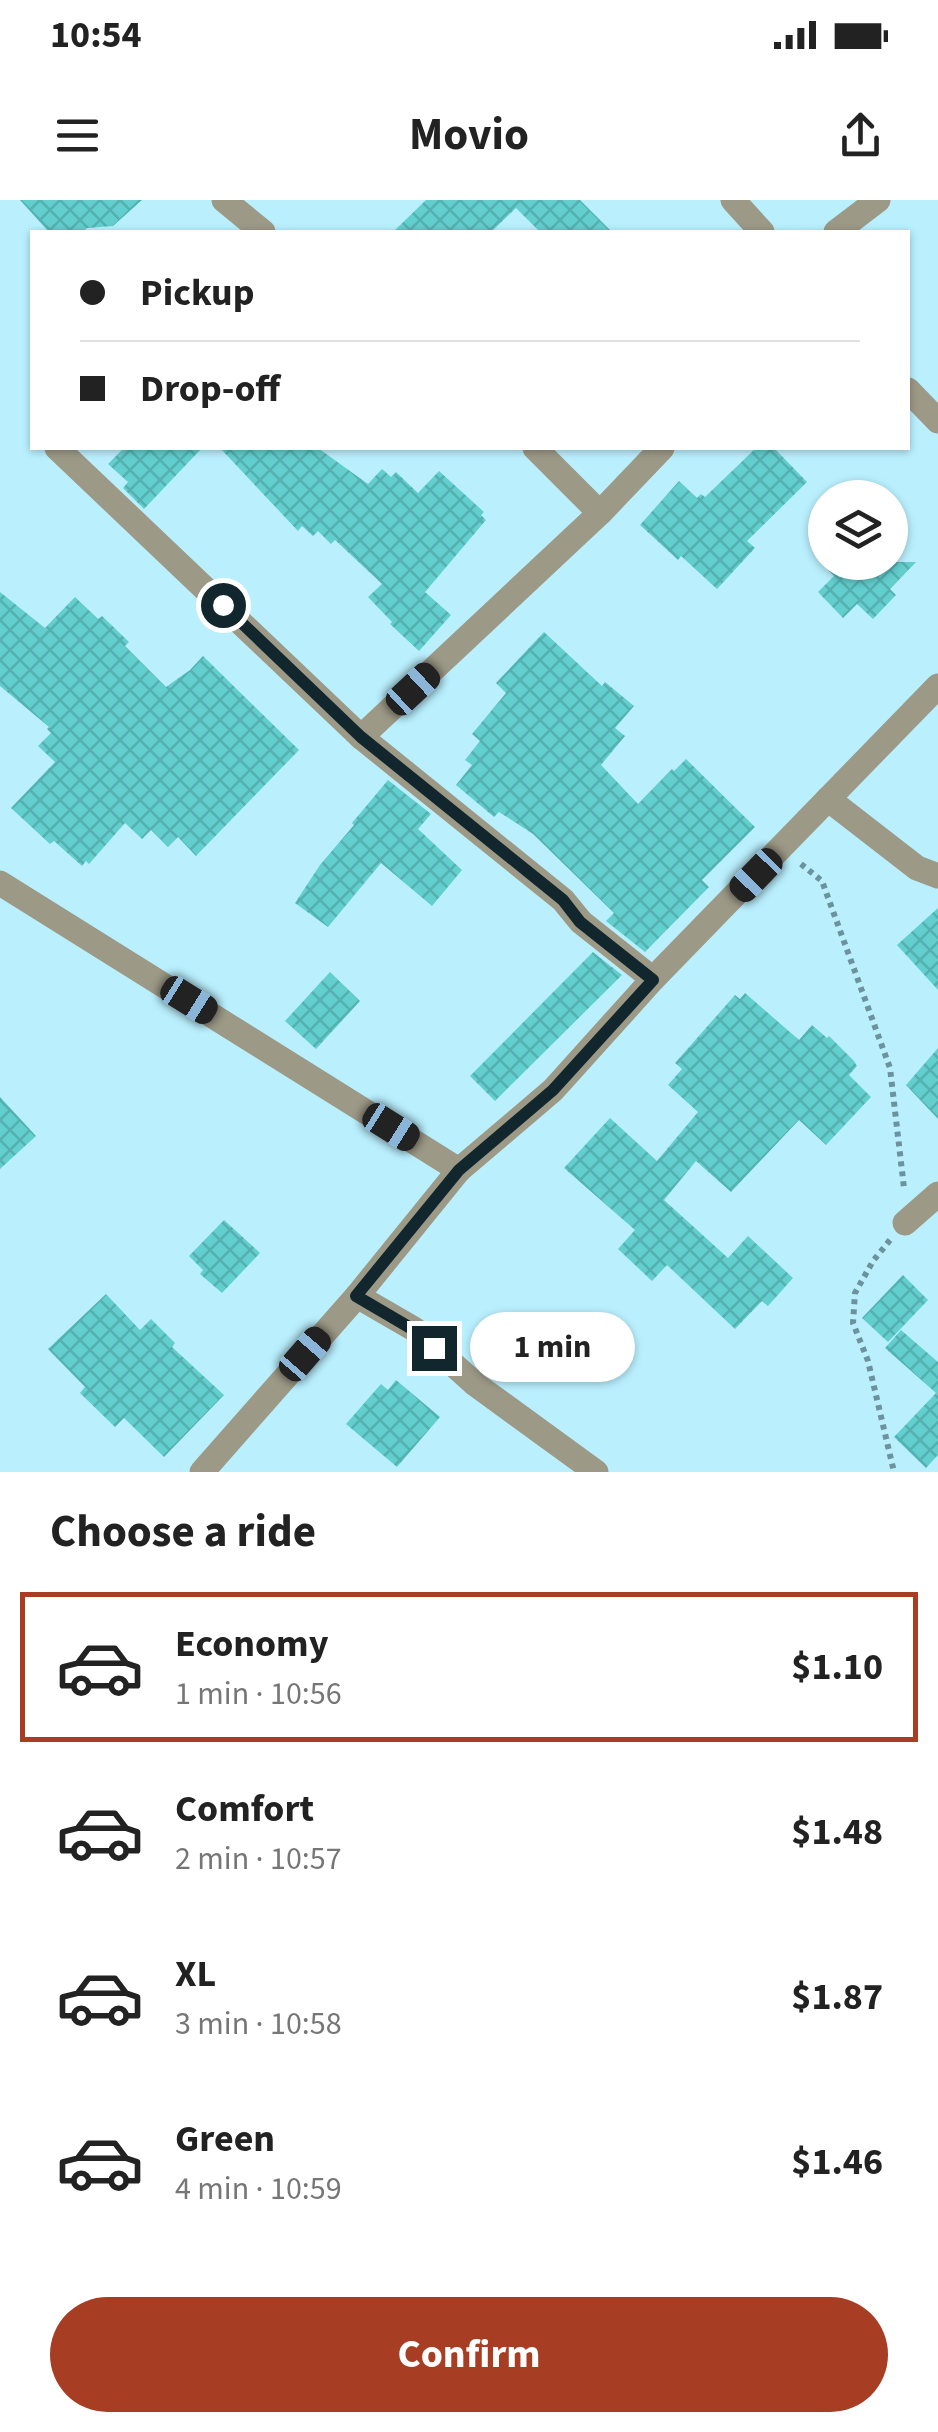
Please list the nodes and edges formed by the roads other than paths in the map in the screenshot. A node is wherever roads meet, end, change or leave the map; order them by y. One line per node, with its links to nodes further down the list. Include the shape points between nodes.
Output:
1 (224, 200): 4 (street)
2 (733, 200): 5 (street)
3 (878, 200): 6 (street)
4 (262, 230)
5 (760, 230)
6 (839, 230)
7 (910, 392): 8 (street)
8 (938, 421)
9 (59, 450): 14 (street)
10 (538, 450): 12 (street)
11 (660, 450): 12 (street)
12 (600, 513): 14 (street)
13 (938, 686): 15 (street)
14 (361, 737): 18 (street)
15 (828, 798): 16 (street, via 917,868); 18 (street)
16 (938, 876)
17 (0, 883): 19 (street)
18 (653, 980): 19 (street, via 553,1090)
19 (459, 1170): 22 (street)
20 (938, 1194): 21 (street)
21 (904, 1223)
22 (363, 1287): 23 (street); 24 (street, via 476,1384)
23 (202, 1472)
24 (596, 1472)

